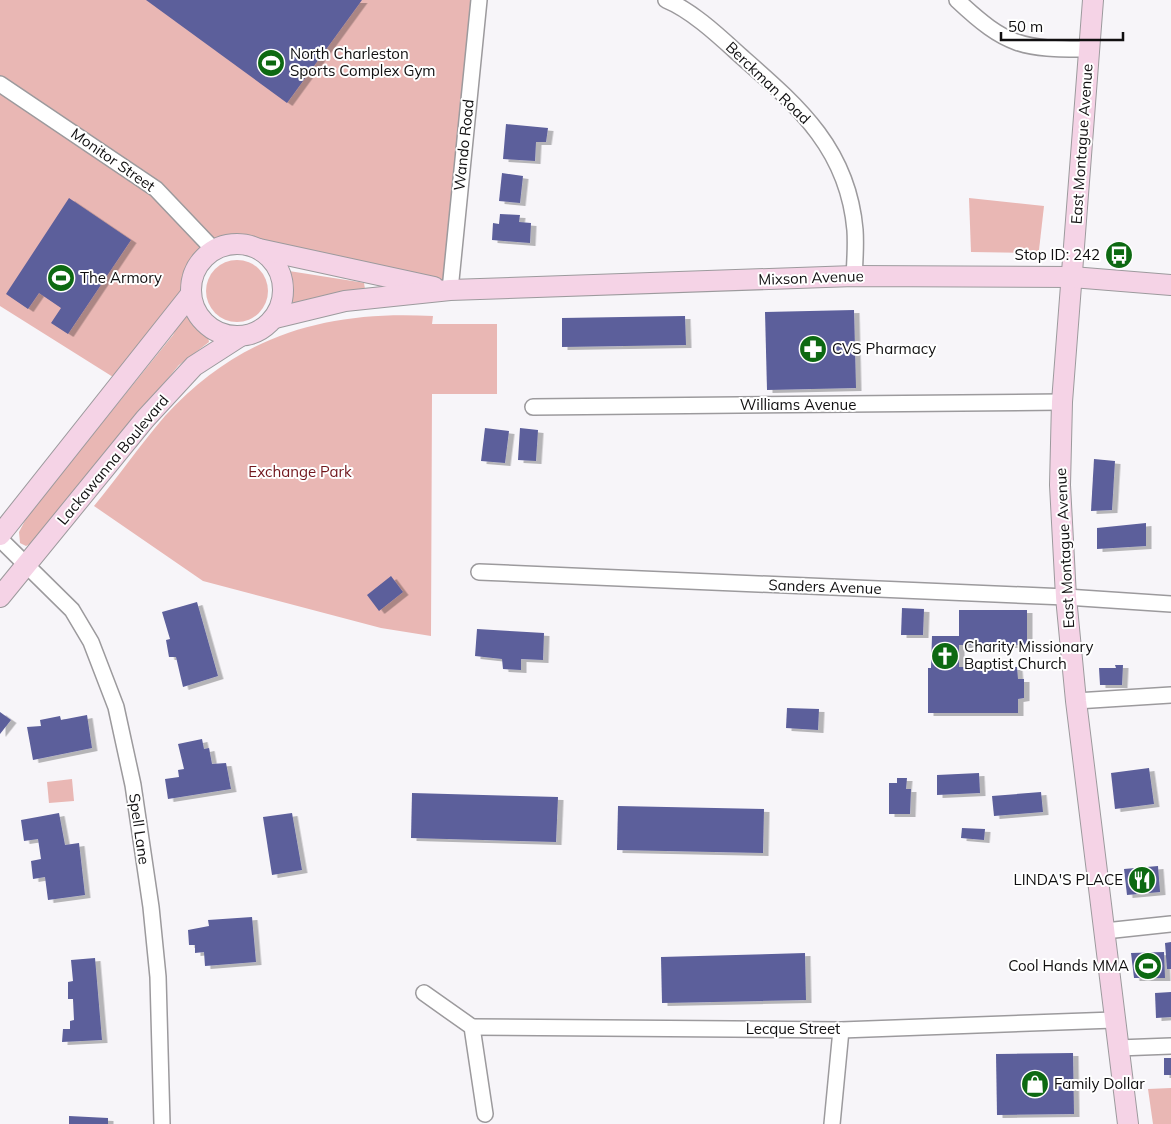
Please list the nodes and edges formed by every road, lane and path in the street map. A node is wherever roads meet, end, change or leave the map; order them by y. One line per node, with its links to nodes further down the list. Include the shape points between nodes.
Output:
1 (478, 0): 12 (street, Wando Road)
2 (666, 0): 9 (street, Berckman Road, via 713,31 756,69 807,116 829,148 846,185 855,230)
3 (957, 0): 5 (street, via 978,20 1011,42 1040,49)
4 (1093, 0): 5 (street, East Montague Avenue)
5 (1089, 49): 10 (street, East Montague Avenue)
6 (0, 84): 8 (street, Monitor Street, via 156,189)
7 (256, 248): 8 (street, via 228,244); 12 (street); 14 (street, via 268,255 282,278 284,292)
8 (214, 250): 13 (street, via 196,268)
9 (854, 276): 10 (street, Mixson Avenue); 12 (street, Mixson Avenue)
10 (1072, 277): 11 (street, Mixson Avenue); 16 (street, East Montague Avenue)
11 (1171, 285)
12 (450, 290): 14 (street, via 345,301)
13 (191, 294): 15 (street, via 194,308 206,325 225,336); 18 (street)
14 (275, 318): 15 (street, via 259,331)
15 (239, 337): 20 (street, Lackawanna Boulevard, via 194,366 145,419)
16 (1062, 402): 17 (street, Williams Avenue); 23 (street, East Montague Avenue, via 1060,485)
17 (533, 407)
18 (0, 534)
19 (0, 538): 20 (street, Spell Lane)
20 (26, 564): 22 (street, Lackawanna Boulevard); 36 (street, Spell Lane, via 66,604 86,632 118,716 133,785 151,907 158,977)
21 (479, 572): 23 (street, Sanders Avenue)
22 (0, 597)
23 (1066, 597): 24 (street, Sanders Avenue); 26 (street, East Montague Avenue)
24 (1171, 604)
25 (1171, 695): 26 (street)
26 (1076, 701): 28 (street, East Montague Avenue)
27 (1171, 924): 28 (street)
28 (1104, 931): 30 (street, East Montague Avenue)
29 (424, 993): 31 (street)
30 (1114, 1020): 32 (street, Lecque Street); 34 (street, East Montague Avenue)
31 (472, 1027): 32 (street, Lecque Street); 35 (street)
32 (841, 1030): 37 (street)
33 (1171, 1046): 34 (street)
34 (1118, 1048): 38 (street, East Montague Avenue)
35 (485, 1114)
36 (162, 1124)
37 (832, 1124)
38 (1128, 1124)

